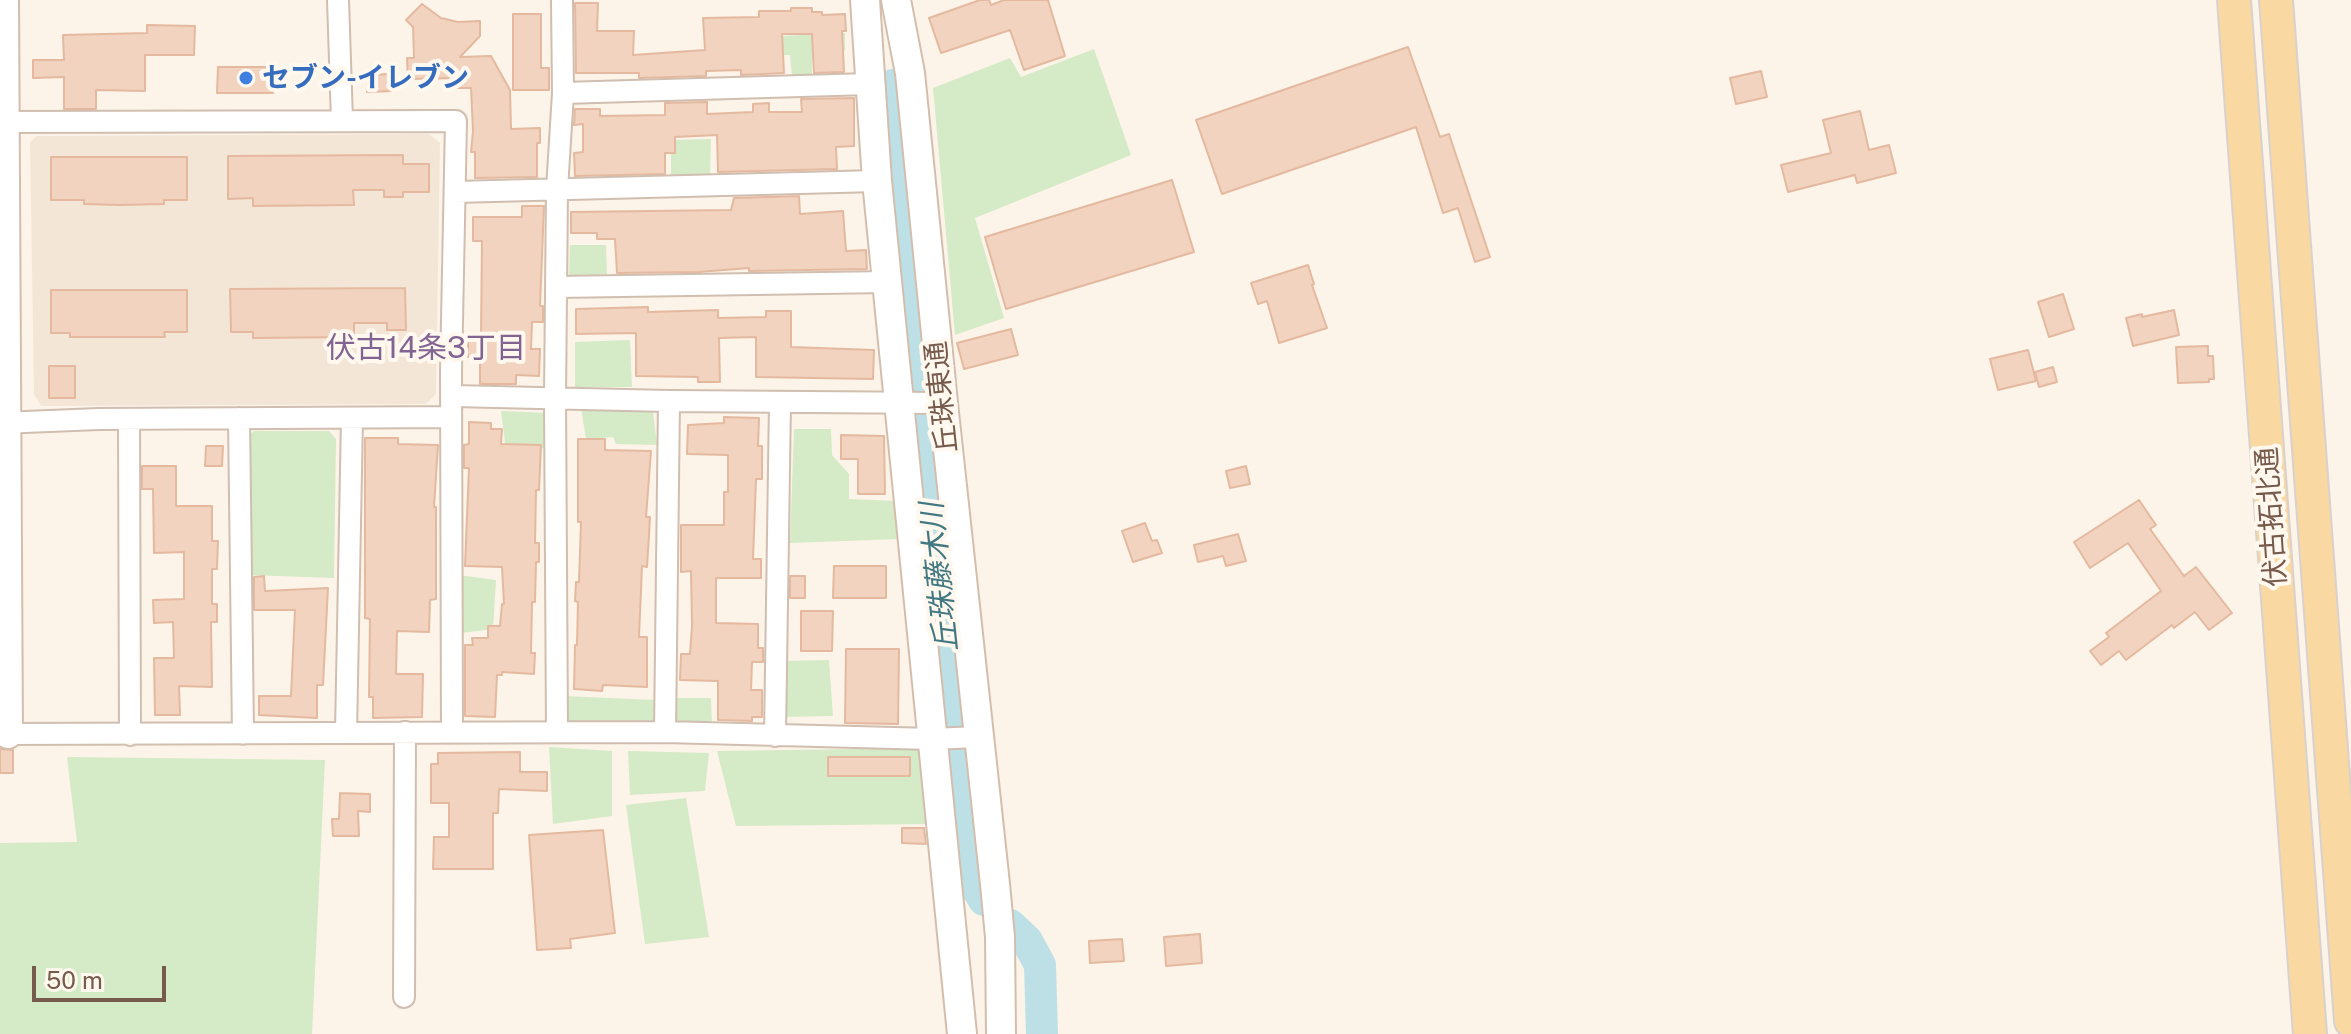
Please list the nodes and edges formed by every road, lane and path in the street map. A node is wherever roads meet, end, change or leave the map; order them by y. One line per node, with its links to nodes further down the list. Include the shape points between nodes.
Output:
1 (4, 0): 11 (street)
2 (338, 0): 10 (street)
3 (562, 0): 9 (street)
4 (865, 0): 8 (street, 丘珠東通)
5 (896, 0): 22 (street, 丘珠東通, via 910,73)
6 (2234, 0): 43 (main road, 伏古拓北通)
7 (2276, 0): 40 (main road, 伏古拓北通)
8 (869, 84): 9 (street); 12 (street, 丘珠東通)
9 (563, 93): 13 (street)
10 (342, 121): 11 (street); 14 (street, via 456,121)
11 (3, 122): 27 (street)
12 (877, 181): 13 (street); 15 (street, 丘珠東通)
13 (557, 189): 14 (street); 16 (street)
14 (455, 192): 17 (street)
15 (888, 282): 16 (street); 21 (street, 丘珠東通)
16 (557, 287): 18 (street)
17 (453, 396): 18 (street); 23 (street)
18 (555, 398): 19 (street); 30 (street)
19 (669, 401): 20 (street); 31 (street)
20 (780, 402): 21 (street); 36 (street)
21 (901, 403): 22 (street); 38 (street, 丘珠東通)
22 (943, 403): 37 (street, 丘珠東通)
23 (451, 417): 25 (street); 29 (street)
24 (239, 418): 25 (street); 26 (street); 34 (street)
25 (352, 418): 32 (street)
26 (129, 419): 27 (street); 35 (street)
27 (3, 423): 33 (street)
28 (405, 732): 29 (street); 32 (street); 39 (street)
29 (452, 732): 30 (street)
30 (557, 732): 31 (street)
31 (665, 732): 36 (street)
32 (346, 733): 34 (street)
33 (4, 734): 35 (street)
34 (243, 734): 35 (street)
35 (130, 735)
36 (775, 736): 38 (street)
37 (978, 737): 38 (street); 42 (street, 丘珠東通, via 1000,937)
38 (932, 739): 41 (street, 丘珠東通)
39 (404, 997)
40 (2351, 1021)
41 (962, 1034)
42 (1001, 1034)
43 (2310, 1034)

